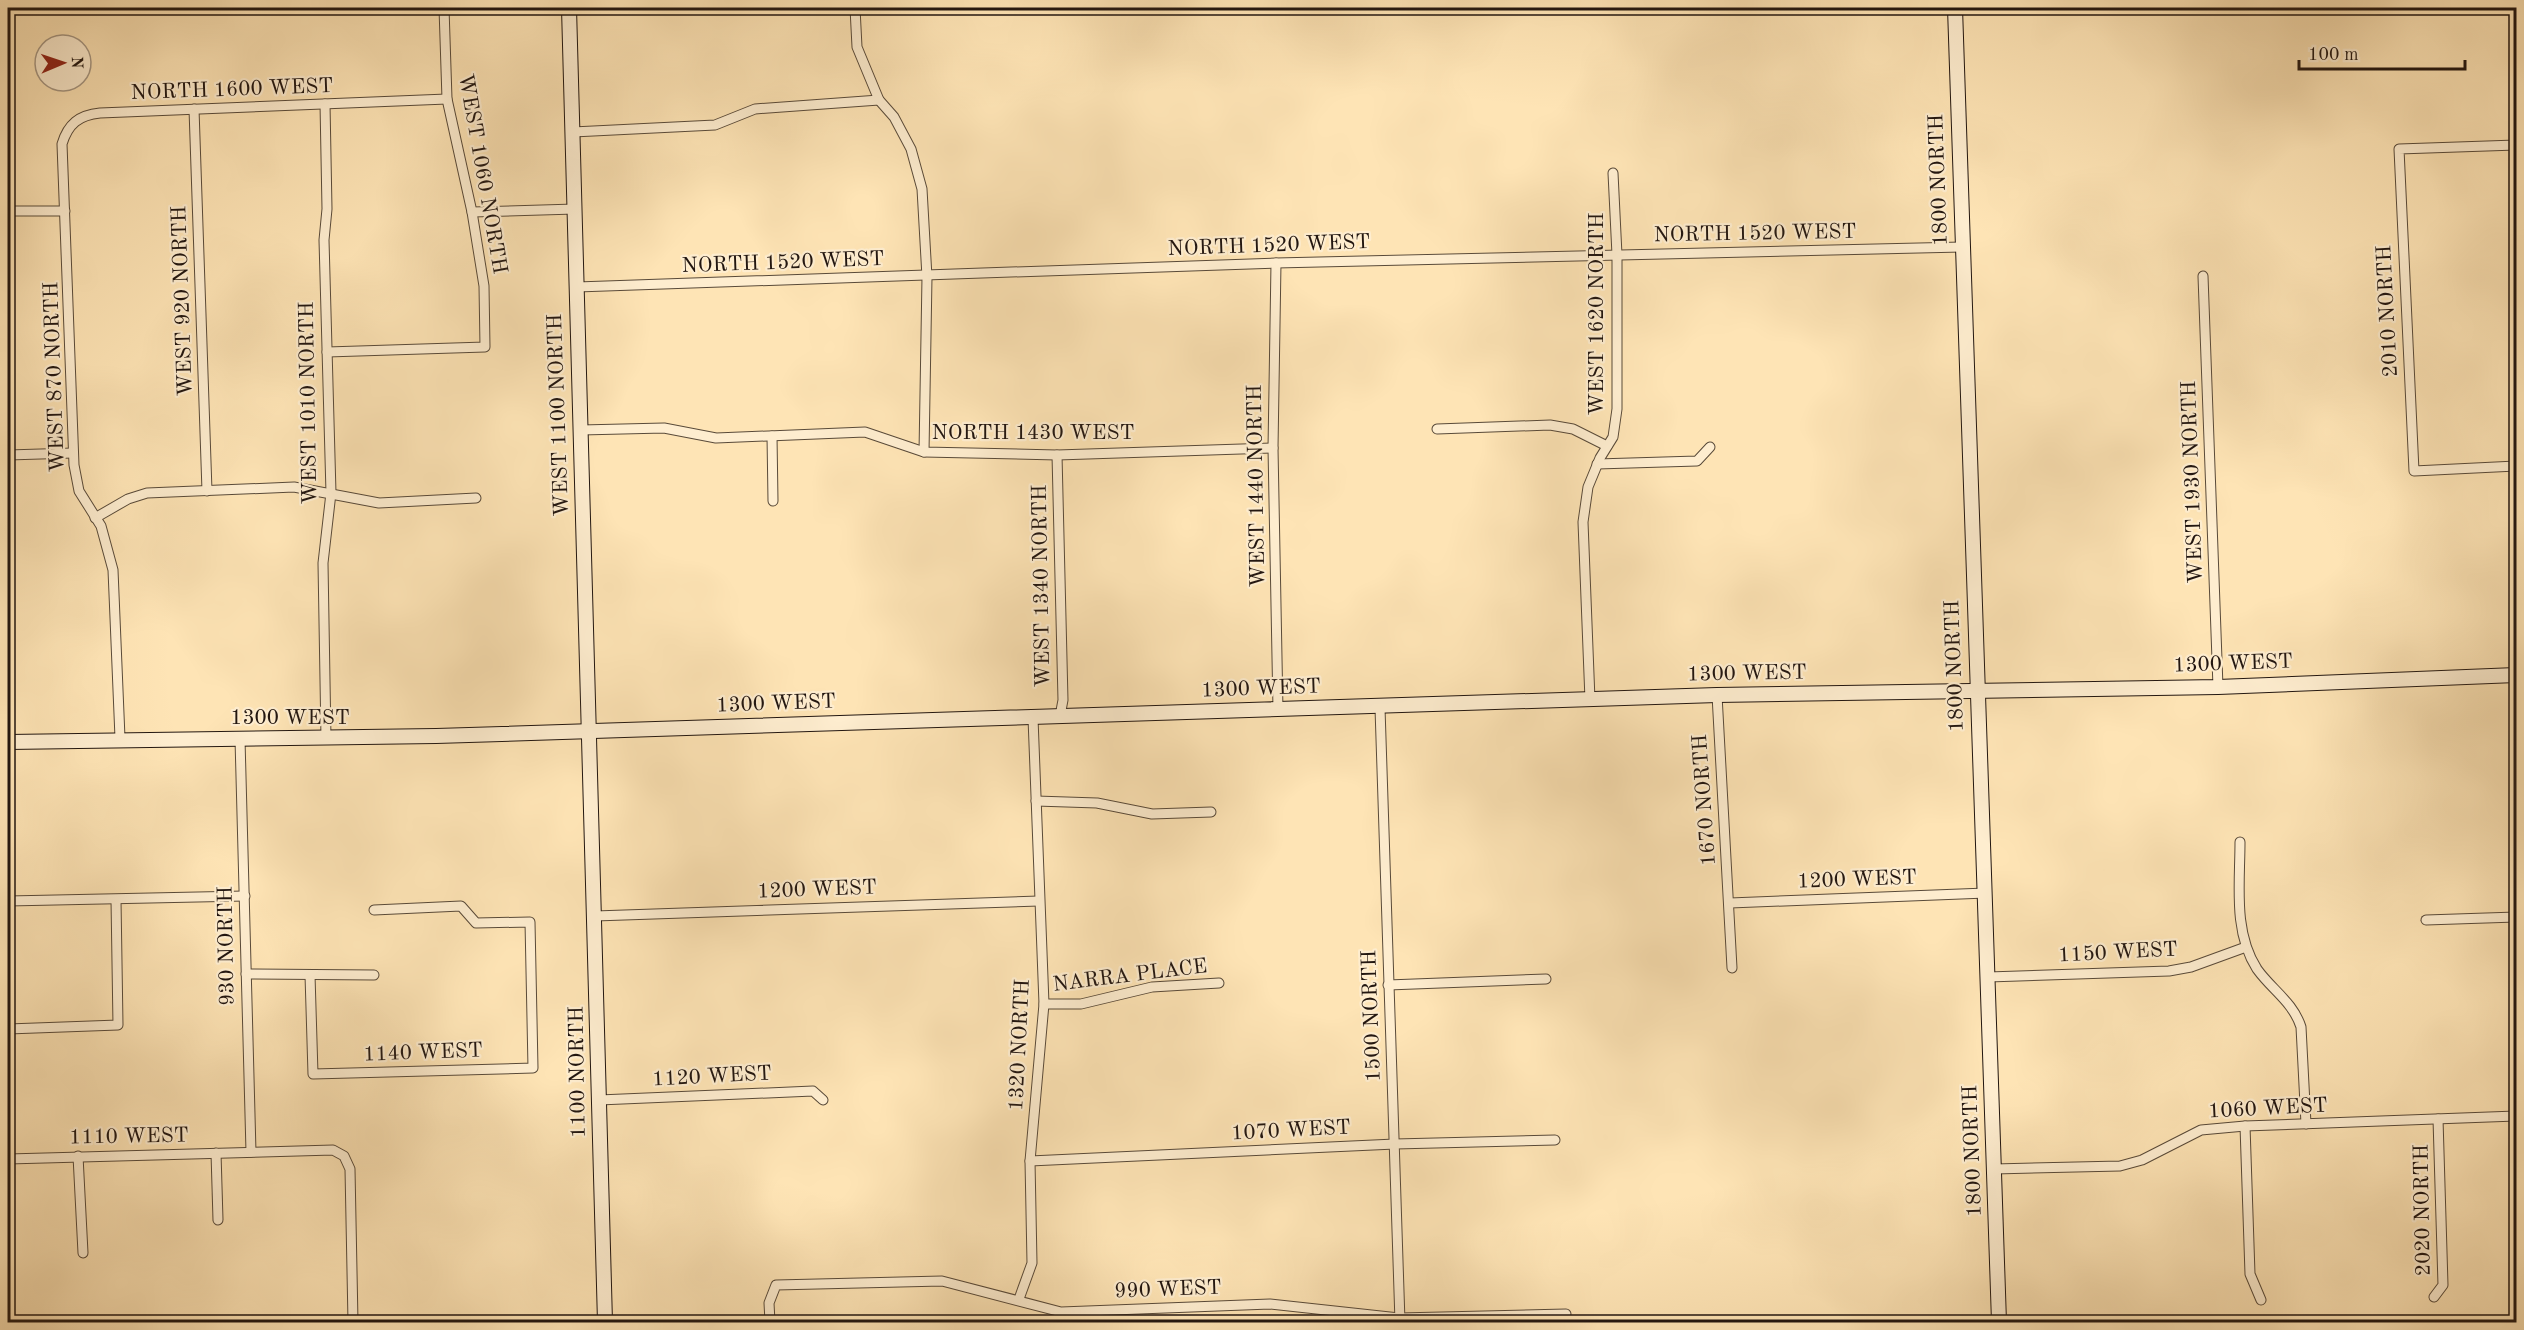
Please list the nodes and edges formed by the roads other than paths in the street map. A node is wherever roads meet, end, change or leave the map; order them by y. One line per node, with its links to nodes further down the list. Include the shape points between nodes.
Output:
1 (444, 8): 5 (street, WEST 1060 NORTH)
2 (569, 8): 10 (street, WEST 1100 NORTH)
3 (855, 8): 6 (street, via 857,47)
4 (1955, 8): 17 (street, 1800 NORTH)
5 (447, 99): 7 (street, NORTH 1600 WEST); 16 (street, WEST 1060 NORTH)
6 (879, 100): 10 (street, via 755,109 715,125); 21 (street, via 894,117 911,149 922,189)
7 (326, 104): 8 (street, NORTH 1600 WEST); 23 (street, WEST 1010 NORTH)
8 (194, 109): 9 (street, NORTH 1600 WEST, via 100,113); 36 (street, WEST 920 NORTH)
9 (77, 120): 15 (street, WEST 870 NORTH, via 66,130 62,144)
10 (573, 132): 13 (street, WEST 1100 NORTH)
11 (2517, 145): 35 (street, 2010 NORTH, via 2399,149 2414,471)
12 (1613, 172): 18 (street, WEST 1620 NORTH)
13 (575, 208): 16 (street); 22 (street, WEST 1100 NORTH)
14 (8, 211): 15 (street)
15 (65, 211): 31 (street, WEST 870 NORTH)
16 (472, 212): 23 (street, WEST 1060 NORTH, via 483,286 485,347)
17 (1962, 247): 18 (street, NORTH 1520 WEST); 43 (street, 1800 NORTH)
18 (1617, 255): 19 (street, NORTH 1520 WEST); 27 (street, WEST 1620 NORTH, via 1617,409 1613,437)
19 (1276, 263): 21 (street, NORTH 1520 WEST); 29 (street, WEST 1440 NORTH)
20 (2204, 276): 42 (street, WEST 1930 NORTH)
21 (927, 277): 22 (street, NORTH 1520 WEST); 30 (street)
22 (577, 287): 25 (street, WEST 1100 NORTH)
23 (327, 352): 37 (street, WEST 1010 NORTH)
24 (1437, 429): 27 (street, via 1550,425 1574,429)
25 (581, 430): 26 (street, NORTH 1430 WEST, via 664,428 716,438); 50 (street, WEST 1100 NORTH)
26 (772, 436): 30 (street, NORTH 1430 WEST, via 865,432); 39 (street)
27 (1607, 446): 34 (street, WEST 1620 NORTH)
28 (1710, 447): 34 (street, via 1697,460)
29 (1273, 448): 33 (street, NORTH 1430 WEST); 47 (street, WEST 1440 NORTH)
30 (924, 452): 33 (street, NORTH 1430 WEST)
31 (73, 453): 32 (street); 40 (street, WEST 870 NORTH, via 79,491)
32 (8, 455)
33 (1057, 455): 48 (street, WEST 1340 NORTH, via 1063,700)
34 (1598, 464): 45 (street, WEST 1620 NORTH, via 1588,487 1583,522)
35 (2517, 466)
36 (207, 491): 37 (street, via 294,487); 40 (street, via 147,493)
37 (331, 493): 38 (street, via 378,502); 53 (street, WEST 1010 NORTH, via 323,563)
38 (476, 498)
39 (773, 501)
40 (95, 518): 51 (street, WEST 870 NORTH, via 101,526 113,570)
41 (2517, 675): 42 (street, 1300 WEST)
42 (2218, 687): 43 (street, 1300 WEST)
43 (1977, 691): 44 (street, 1300 WEST); 59 (street, 1800 NORTH)
44 (1717, 695): 45 (street, 1300 WEST); 64 (street, 1670 NORTH)
45 (1590, 700): 46 (street, 1300 WEST)
46 (1380, 708): 47 (street, 1300 WEST); 77 (street, 1500 NORTH)
47 (1278, 710): 48 (street, 1300 WEST)
48 (1060, 716): 49 (street, 1300 WEST)
49 (1034, 718): 50 (street, 1300 WEST); 55 (street, 1320 NORTH)
50 (590, 731): 53 (street, 1300 WEST); 57 (street, WEST 1100 NORTH)
51 (120, 738): 52 (street, 1300 WEST); 54 (street, 1300 WEST)
52 (240, 739): 53 (street, 1300 WEST); 60 (street, 930 NORTH)
53 (326, 739)
54 (8, 742)
55 (1036, 801): 56 (street, via 1097,803 1152,814); 63 (street, 1320 NORTH)
56 (1211, 812)
57 (592, 821): 66 (street, 1100 NORTH)
58 (2240, 842): 69 (street, via 2240,924)
59 (1986, 893): 64 (street, 1200 WEST); 74 (street, 1800 NORTH)
60 (244, 896): 61 (street); 71 (street, 930 NORTH)
61 (116, 900): 62 (street); 79 (street, via 118,1025)
62 (8, 901)
63 (1039, 901): 66 (street, 1200 WEST); 78 (street, 1320 NORTH)
64 (1730, 903): 70 (street, 1670 NORTH)
65 (374, 910): 72 (street, 1140 WEST, via 461,906 476,923 530,922 533,1068 313,1074)
66 (595, 916): 80 (street, 1100 NORTH)
67 (2517, 917): 68 (street)
68 (2426, 920)
69 (2246, 947): 74 (street, 1150 WEST, via 2169,971); 84 (street, via 2257,968 2296,1012 2301,1027)
70 (1732, 968)
71 (246, 974): 72 (street); 88 (street, 930 NORTH)
72 (310, 975): 73 (street)
73 (374, 975)
74 (1988, 977): 93 (street, 1800 NORTH)
75 (1546, 979): 77 (street)
76 (1219, 983): 78 (street, NARRA PLACE, via 1152,987 1081,1004)
77 (1388, 985): 87 (street, 1500 NORTH)
78 (1044, 1004): 92 (street, 1320 NORTH)
79 (8, 1029)
80 (599, 1100): 81 (street, 1120 WEST, via 813,1091); 102 (street, 1100 NORTH)
81 (823, 1100)
82 (2517, 1116): 83 (street, 1060 WEST)
83 (2439, 1119): 84 (street, 1060 WEST); 96 (street, 2020 NORTH, via 2443,1285)
84 (2306, 1124): 85 (street, 1060 WEST)
85 (2245, 1126): 93 (street, 1060 WEST, via 2201,1130 2142,1160 2120,1166); 98 (street, via 2250,1274)
86 (1554, 1140): 87 (street, 1070 WEST)
87 (1395, 1144): 92 (street, 1070 WEST); 100 (street, 1500 NORTH)
88 (251, 1152): 89 (street, 1110 WEST); 101 (street, 1110 WEST, via 333,1150 344,1156 350,1169)
89 (216, 1153): 90 (street, 1110 WEST); 94 (street)
90 (78, 1156): 91 (street, 1110 WEST); 95 (street)
91 (8, 1159)
92 (1030, 1161): 97 (street, 1320 NORTH, via 1032,1263)
93 (1994, 1169): 104 (street, 1800 NORTH)
94 (218, 1220)
95 (83, 1253)
96 (2434, 1297)
97 (1019, 1299): 100 (street, 990 WEST, via 1060,1312 1270,1304); 103 (street, 990 WEST, via 942,1281 776,1286 769,1303)
98 (2261, 1299)
99 (1566, 1314): 100 (street, 990 WEST)
100 (1400, 1320)
101 (353, 1323)
102 (605, 1323)
103 (770, 1323)
104 (1999, 1323)

